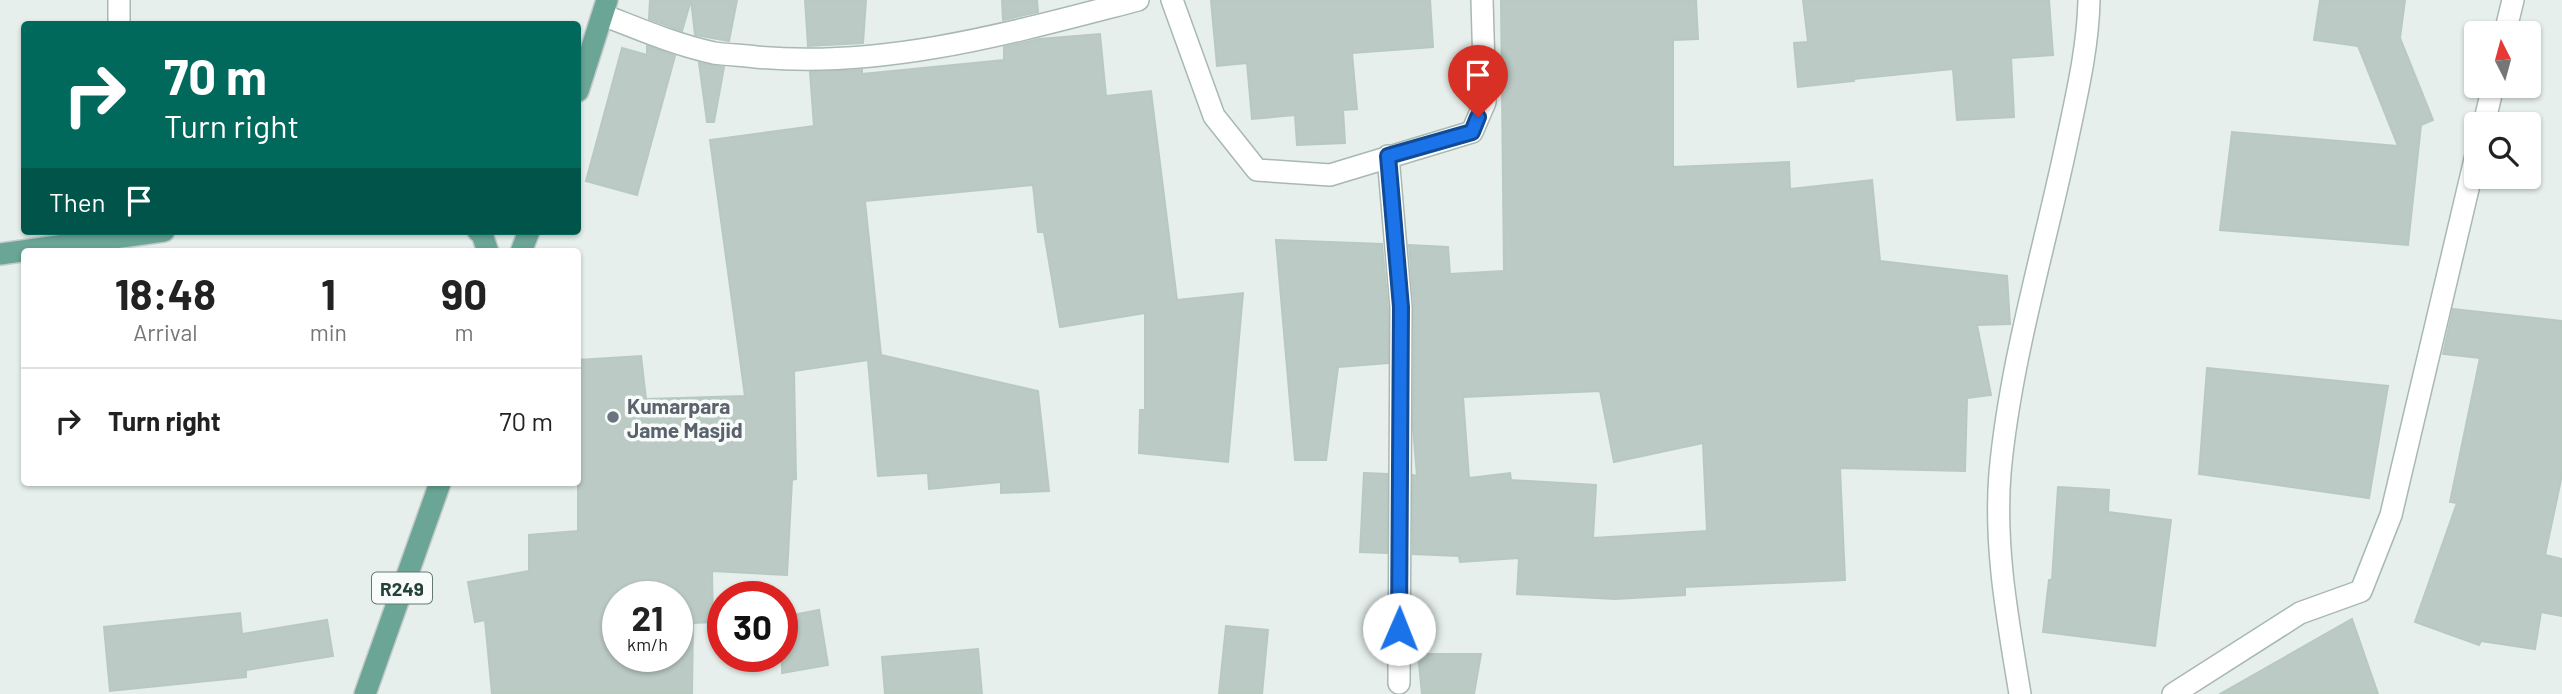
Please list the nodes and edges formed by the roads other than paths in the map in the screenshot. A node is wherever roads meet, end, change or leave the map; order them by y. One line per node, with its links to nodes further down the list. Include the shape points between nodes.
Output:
1 (119, 0): 8 (street)
2 (1138, 0): 7 (street, via 978,41 870,56 793,60 714,53 662,38)
3 (1172, 0): 11 (street, via 1214,116 1257,170 1330,175)
4 (1482, 0): 11 (street, via 1485,102 1472,132)
5 (2089, 0): 20 (street, via 2074,108 2019,355 2000,474 2000,566)
6 (2513, 0): 9 (street)
7 (605, 7): 10 (main road)
8 (119, 21)
9 (2508, 21)
10 (581, 82)
11 (1388, 156): 18 (street, via 1401,307)
12 (2468, 189): 21 (street, via 2391,515 2361,591 2300,613)
13 (111, 235): 14 (main road)
14 (35, 248)
15 (21, 250): 16 (main road)
16 (0, 254)
17 (439, 486): 19 (main road, R249)
18 (1399, 683)
19 (365, 694)
20 (2020, 694)
21 (2174, 694)

